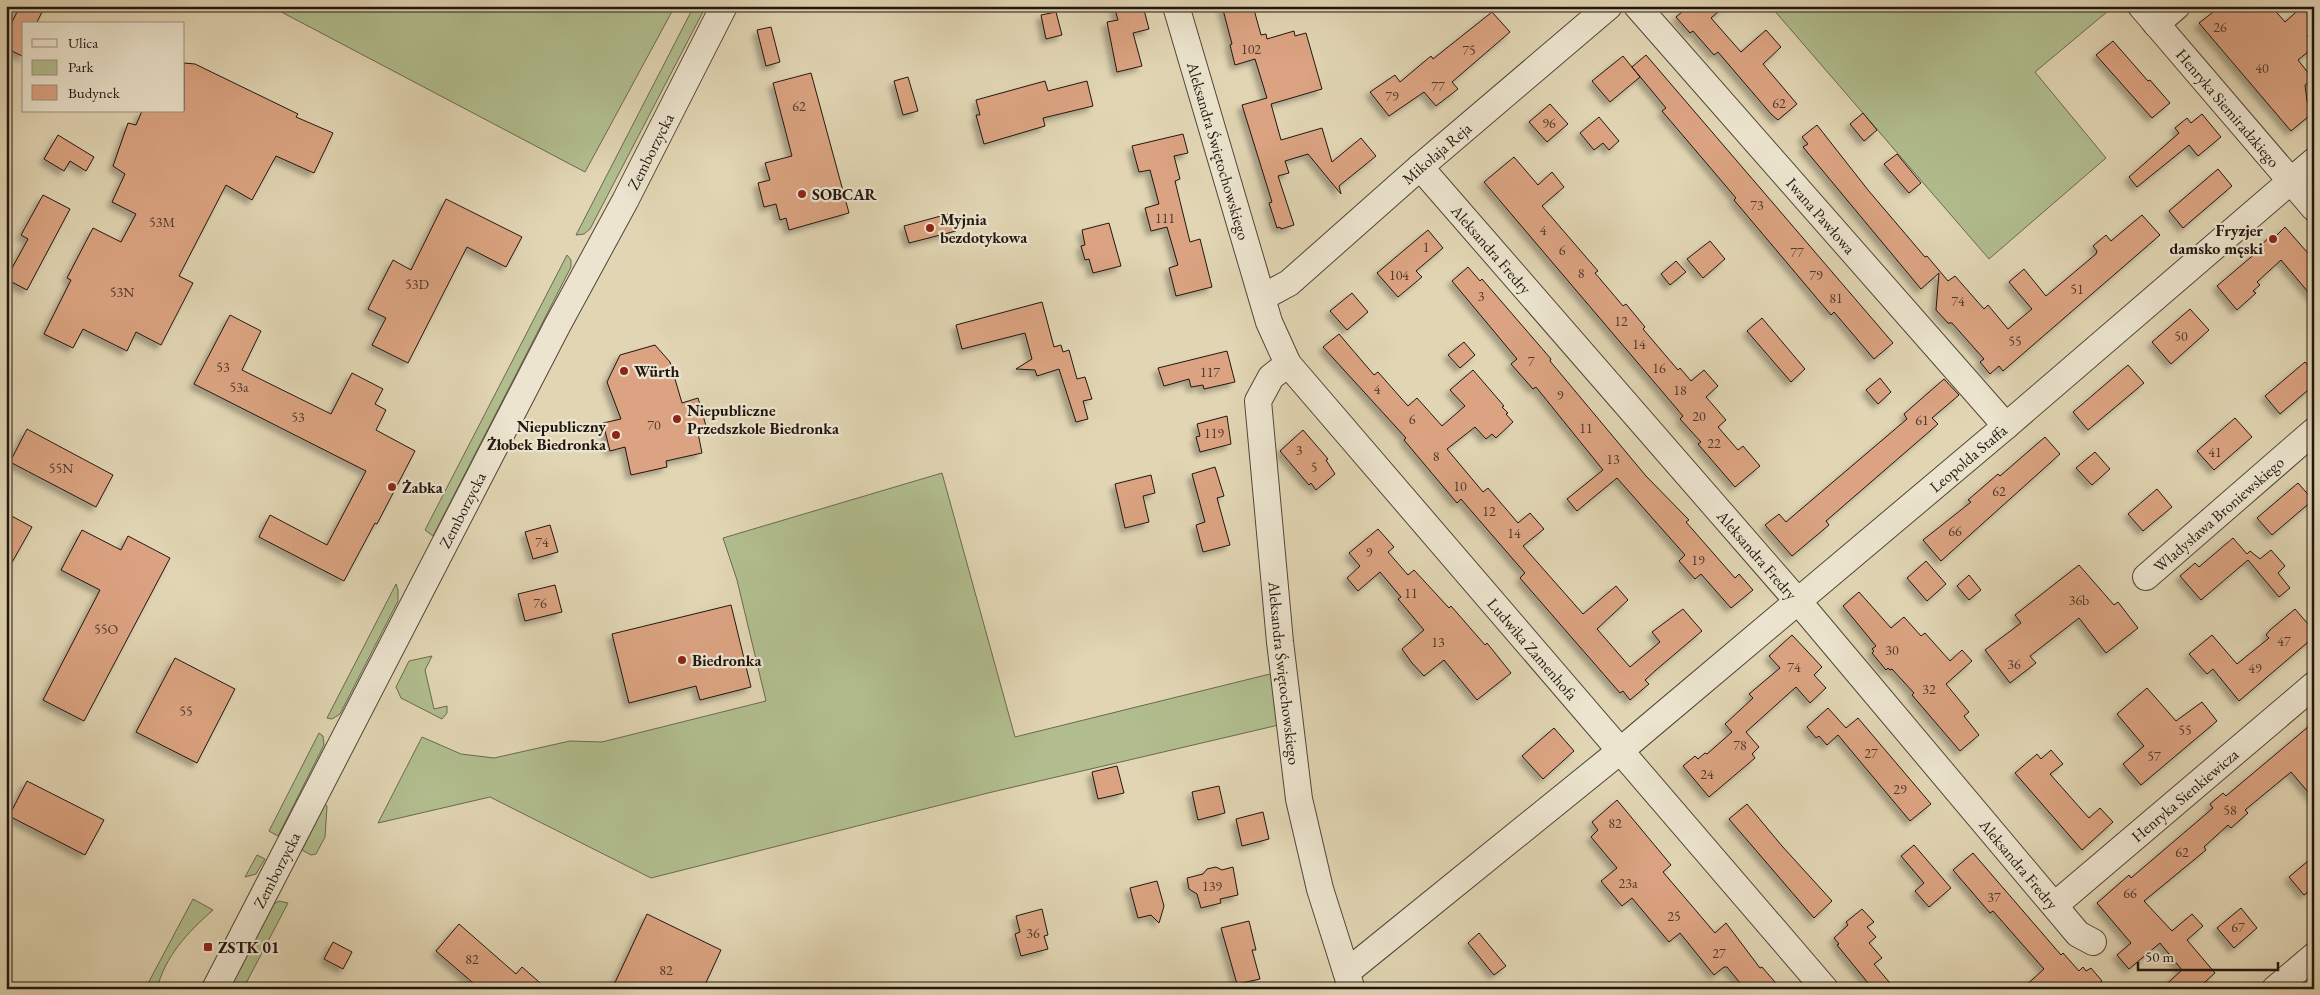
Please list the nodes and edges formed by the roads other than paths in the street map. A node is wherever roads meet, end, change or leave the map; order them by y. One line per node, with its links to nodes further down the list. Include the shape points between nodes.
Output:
1 (724, 6): 23 (street, Zemborzycka)
2 (1176, 6): 11 (street, Aleksandra Świętochowskiego)
3 (1609, 6): 8 (street, Mikołaja Reja)
4 (1637, 6): 13 (street, Iwana Pawłowa)
5 (2177, 6): 6 (street)
6 (2149, 15): 9 (street, Henryka Siemiradzkiego)
7 (2314, 161): 9 (street, Leopolda Staffa)
8 (1420, 167): 11 (street, Mikołaja Reja, via 1289,283); 16 (street, Aleksandra Fredry)
9 (2290, 181): 10 (street, Henryka Siemiradzkiego); 13 (street, Leopolda Staffa)
10 (2314, 208)
11 (1263, 297): 12 (street, Ludwika Zamenhofa, via 1272,329)
12 (1288, 364): 18 (street, Ludwika Zamenhofa); 22 (street, Aleksandra Świętochowskiego, via 1271,377 1258,401 1280,642 1299,799 1320,889)
13 (2006, 426): 16 (street, Leopolda Staffa)
14 (2314, 432): 15 (street, Władysława Broniewskiego)
15 (2146, 577)
16 (1796, 600): 18 (street, Leopolda Staffa); 19 (street, Aleksandra Fredry)
17 (2314, 684): 19 (street, Henryka Sienkiewicza)
18 (1620, 751): 22 (street, Leopolda Staffa); 24 (street, Ludwika Zamenhofa)
19 (2055, 905): 20 (street, Aleksandra Fredry, via 2078,934)
20 (2093, 942)
21 (2314, 956): 25 (street)
22 (1350, 980)
23 (215, 989)
24 (1825, 989)
25 (2275, 989)

